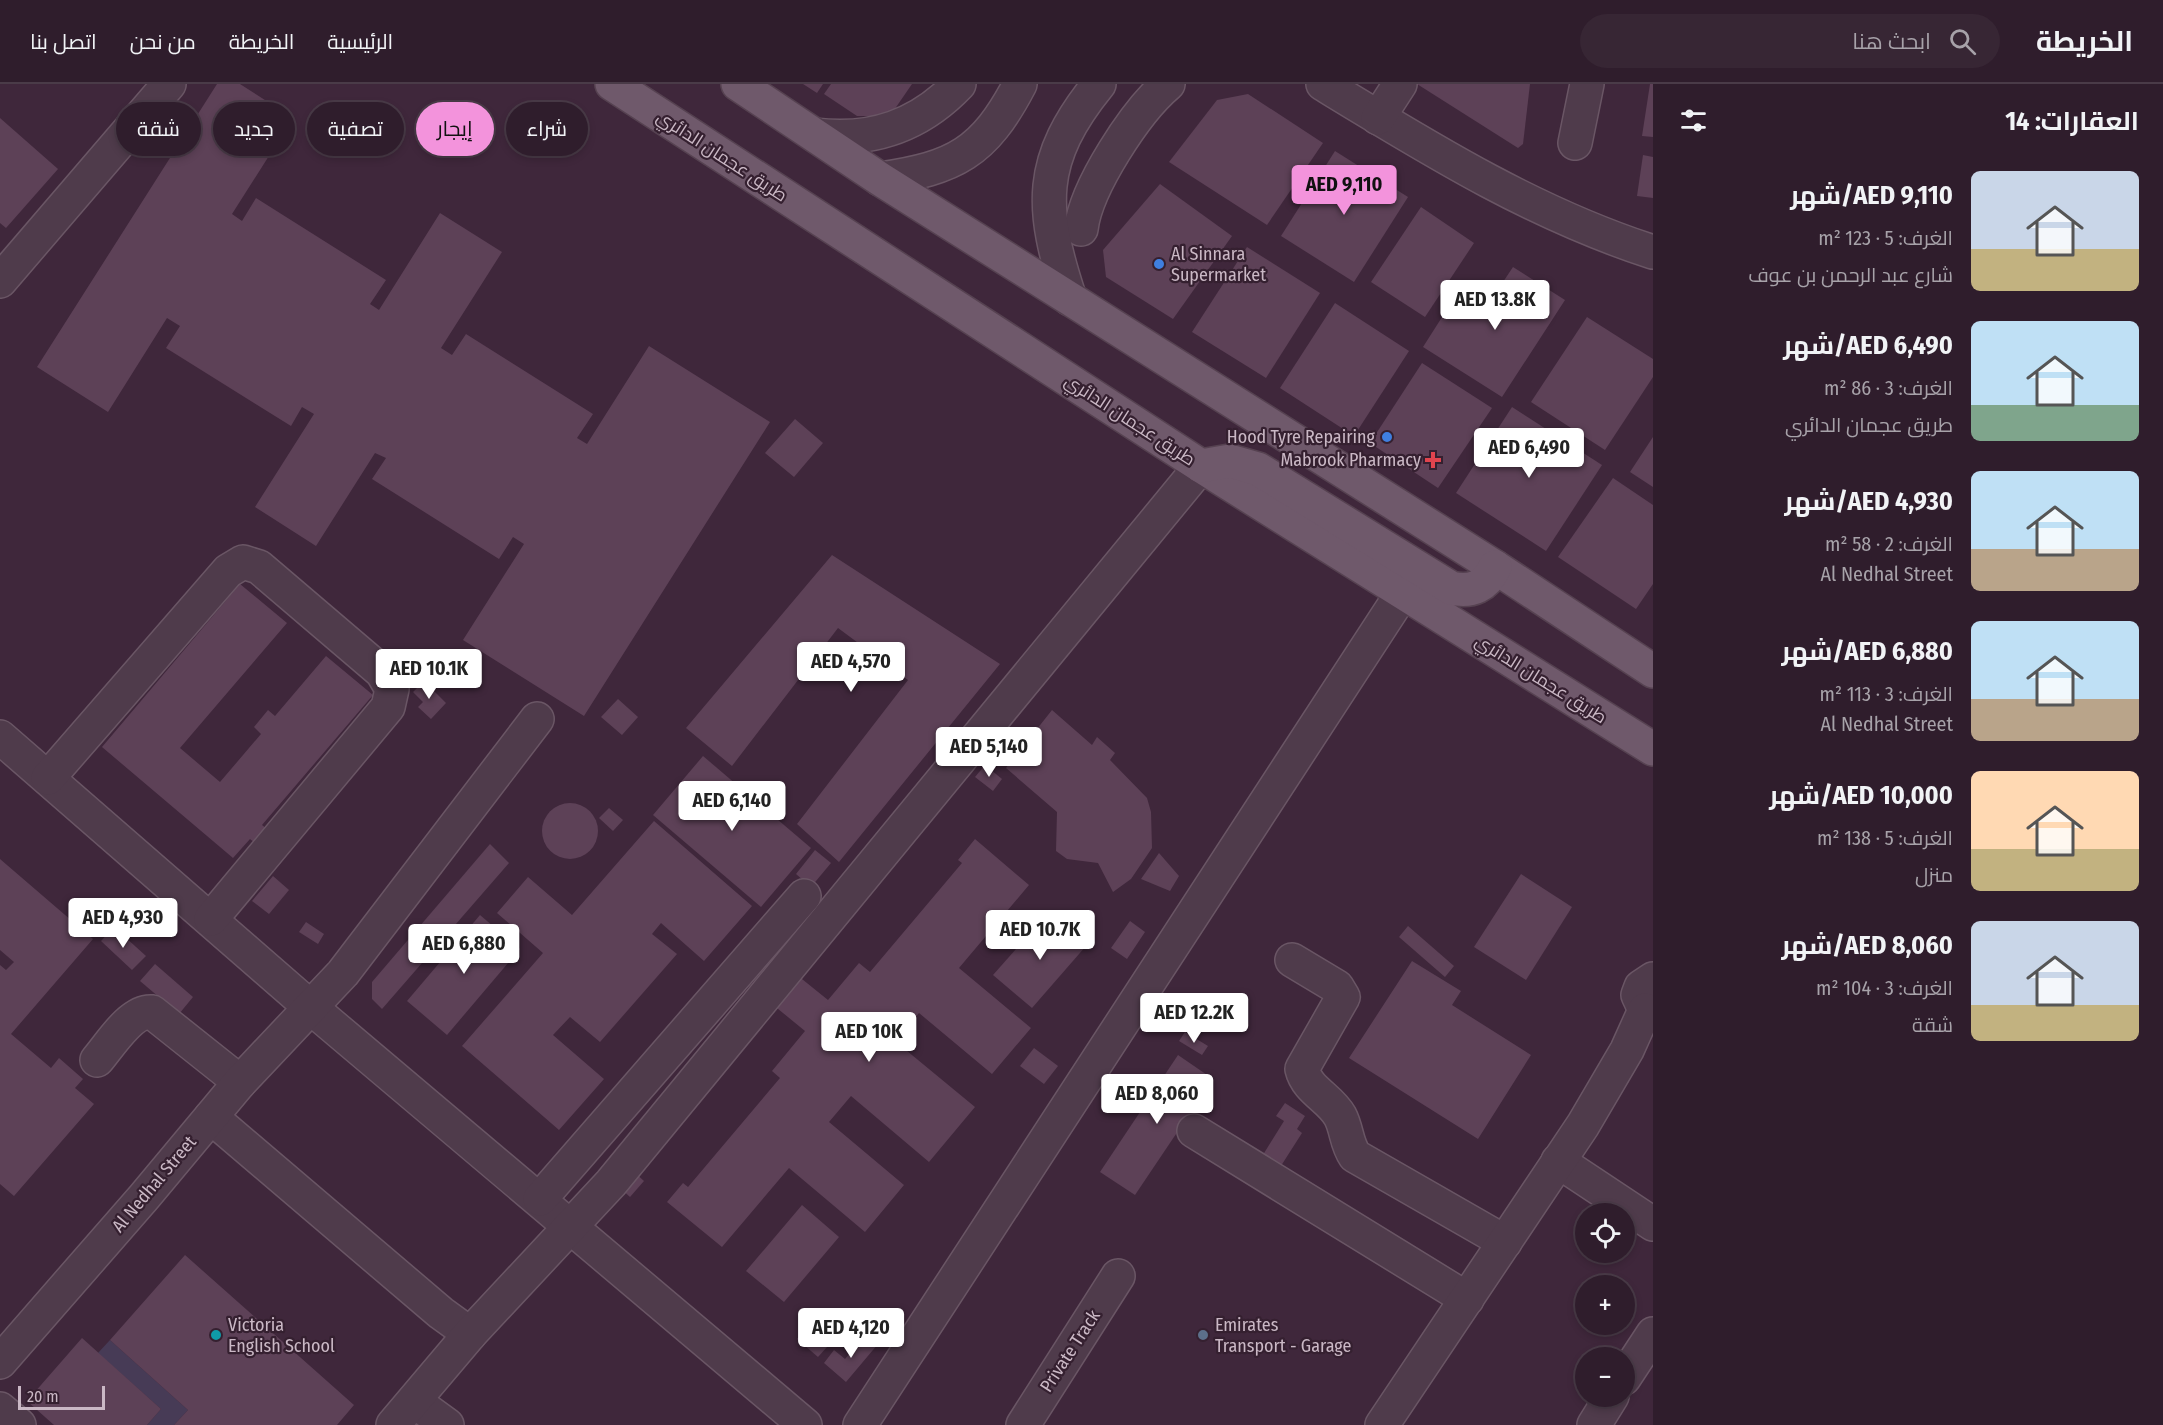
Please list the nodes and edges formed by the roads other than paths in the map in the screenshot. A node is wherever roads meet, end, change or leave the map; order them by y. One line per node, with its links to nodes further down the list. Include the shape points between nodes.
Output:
1 (169, 84): 17 (street)
2 (612, 84): 19 (main road, طريق عجمان الدائري)
3 (738, 84): 12 (main road)
4 (959, 84): 12 (street, via 925,114 903,126 860,137)
5 (1020, 84): 14 (street, via 992,130 958,159 919,173)
6 (1099, 84): 18 (street, via 1063,140 1049,175 1054,244)
7 (1168, 84): 15 (street, via 1143,109 1095,184)
8 (1323, 84): 11 (street)
9 (1400, 84): 11 (street)
10 (1587, 84): 13 (street)
11 (1378, 118): 16 (street, via 1518,197)
12 (815, 135): 14 (main road)
13 (1575, 143)
14 (880, 179): 18 (main road)
15 (1081, 229)
16 (1653, 252)
17 (0, 281)
18 (1070, 298): 20 (main road)
19 (1201, 466): 20 (main road, via 1230,461 1258,469 1451,588 1462,591 1482,585); 21 (main road, طريق عجمان الدائري); 40 (street, via 611,1184)
20 (1496, 567): 22 (main road)
21 (1403, 592): 24 (main road, طريق عجمان الدائري); 54 (street)
22 (1653, 671)
23 (537, 719): 32 (street, Al Nedhal Street, via 343,973)
24 (1653, 749)
25 (6, 753): 26 (street)
26 (48, 778): 28 (street); 28 (street, via 228,571 243,562 259,567 382,672 392,689 388,707)
27 (804, 896): 38 (street)
28 (211, 919): 32 (street)
29 (1653, 953): 31 (street, via 1643,974)
30 (1292, 960): 41 (street, via 1337,987 1343,997 1302,1069 1309,1084 1339,1115 1355,1156)
31 (1648, 998): 37 (street, via 1606,1088)
32 (309, 1006): 34 (street, Al Nedhal Street); 38 (street)
33 (97, 1060): 34 (street, via 135,1017 153,1012)
34 (240, 1082): 35 (street, Al Nedhal Street)
35 (211, 1117): 44 (street); 47 (street, Al Nedhal Street)
36 (1194, 1131): 43 (street)
37 (1558, 1161): 39 (street); 41 (street)
38 (540, 1199): 40 (street)
39 (1653, 1224)
40 (571, 1225): 44 (street); 53 (street)
41 (1505, 1242): 43 (street)
42 (1118, 1276): 55 (street, Private Track)
43 (1467, 1299): 56 (street)
44 (470, 1334): 50 (street)
45 (1653, 1334): 46 (street)
46 (1635, 1361)
47 (0, 1362)
48 (1605, 1407): 57 (street)
49 (0, 1408): 51 (street)
50 (404, 1413): 52 (street)
51 (19, 1425)
52 (447, 1425)
53 (806, 1425)
54 (860, 1425)
55 (1023, 1425)
56 (1382, 1425)
57 (1594, 1425)

